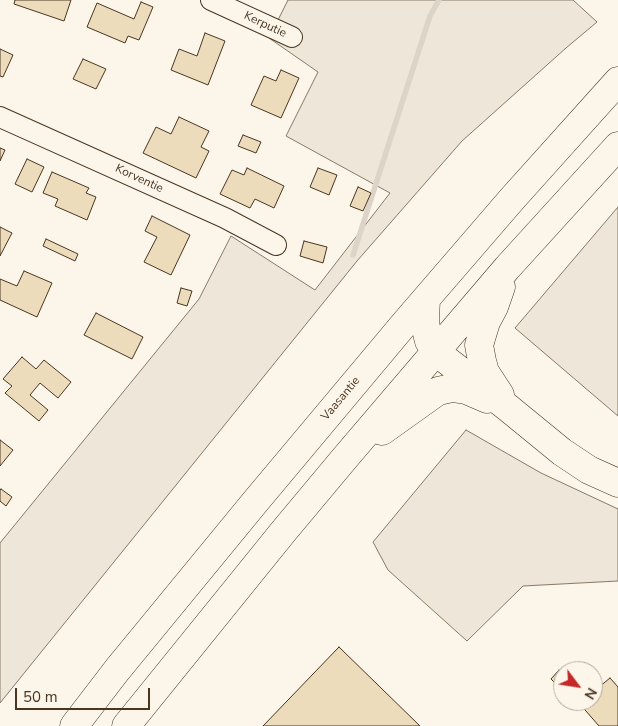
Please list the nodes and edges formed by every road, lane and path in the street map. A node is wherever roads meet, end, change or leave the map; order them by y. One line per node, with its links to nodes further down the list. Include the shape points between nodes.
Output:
1 (211, 0): 2 (street, Kerputie)
2 (292, 37)
3 (618, 81): 8 (highway, Vaasantie)
4 (0, 117): 6 (street, Korventie, via 225,218)
5 (618, 146): 7 (highway)
6 (276, 245)
7 (507, 268): 9 (highway); 10 (highway, via 479,345 485,372)
8 (426, 300): 9 (highway, via 426,330); 13 (highway, Vaasantie, via 255,502)
9 (436, 352): 10 (highway); 11 (highway)
10 (507, 407): 11 (highway, via 466,390 438,391); 12 (highway, via 562,452)
11 (344, 459): 14 (highway)
12 (618, 484)
13 (74, 726)
14 (126, 726)

